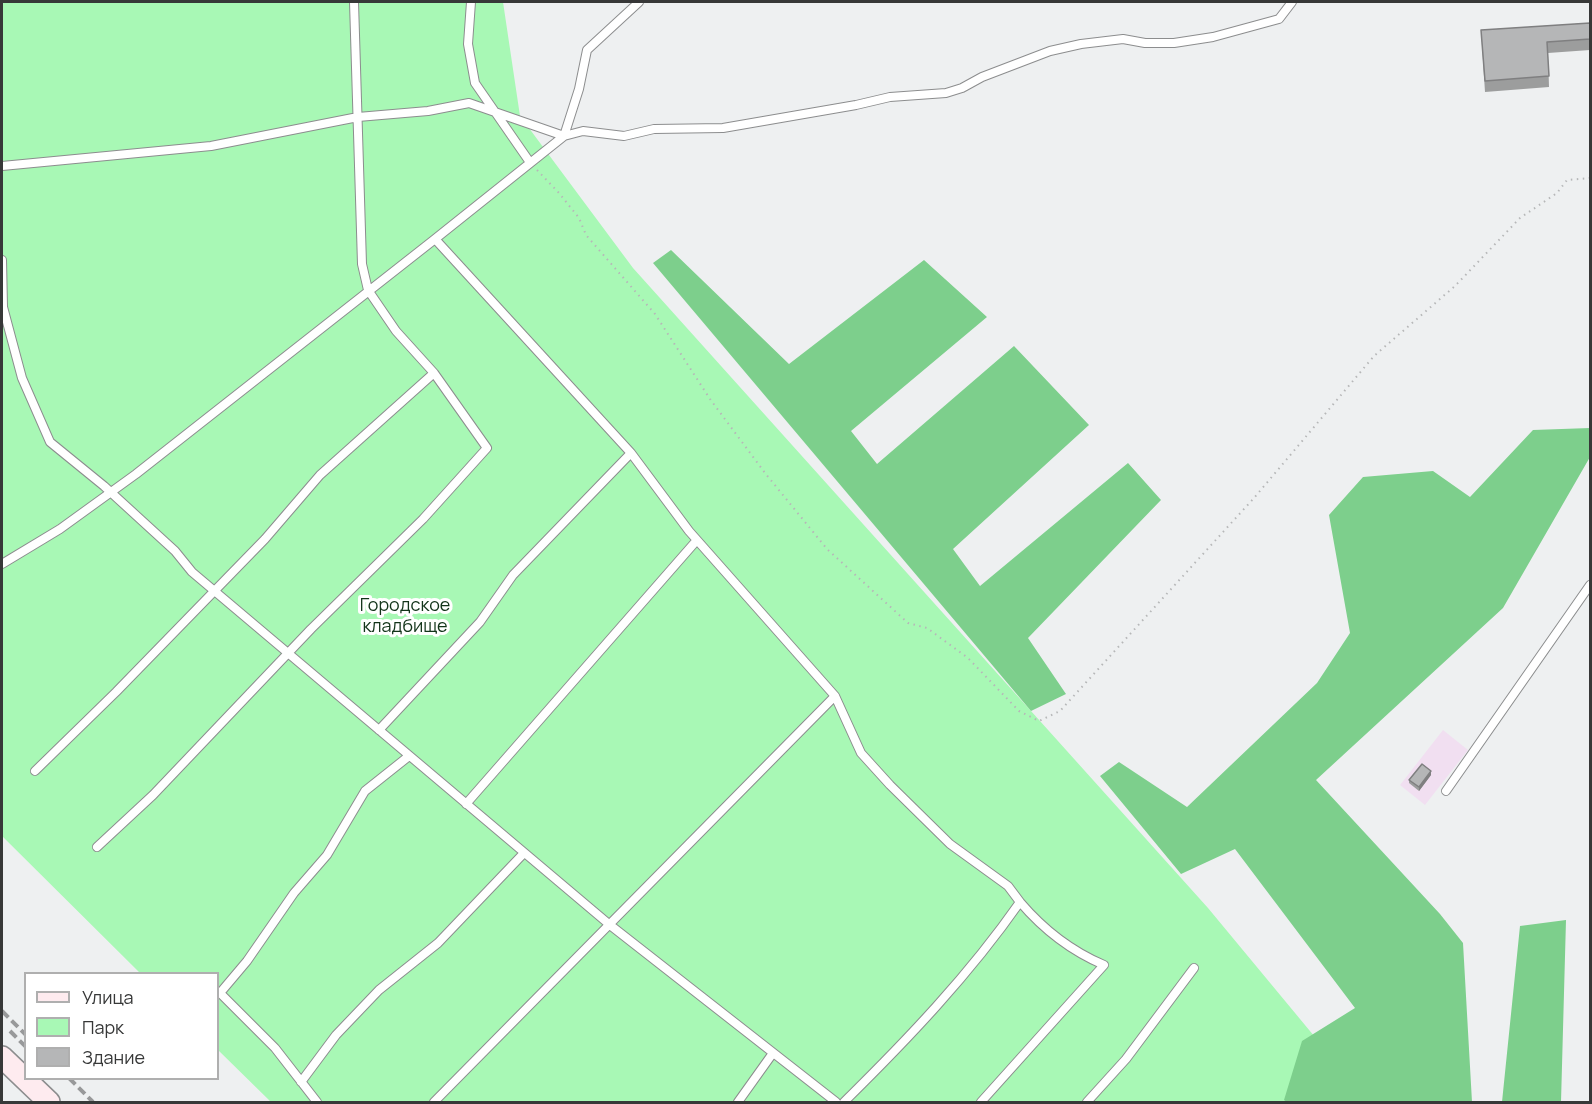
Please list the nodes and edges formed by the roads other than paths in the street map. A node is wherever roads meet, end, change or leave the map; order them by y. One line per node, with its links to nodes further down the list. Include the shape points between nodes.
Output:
1 (354, 2): 6 (lane)
2 (471, 2): 5 (lane, via 468,44 475,83)
3 (639, 2): 7 (lane, via 586,51)
4 (1292, 2): 7 (lane, via 1279,19 1213,37 1174,44 1123,39 1050,51 946,93 890,97 723,128 654,129 624,136 583,131)
5 (495, 112): 6 (lane, via 469,103); 7 (lane); 8 (lane)
6 (358, 117): 9 (lane, via 211,146); 12 (lane, via 362,264)
7 (564, 136): 8 (lane)
8 (529, 161): 10 (lane)
9 (2, 166)
10 (435, 239): 12 (lane); 15 (lane)
11 (2, 260): 13 (lane)
12 (368, 291): 14 (lane, via 396,331); 16 (lane)
13 (2, 308): 16 (lane, via 22,378 50,442)
14 (434, 373): 20 (lane, via 320,475); 21 (lane, via 488,448 423,519)
15 (631, 453): 17 (lane); 23 (lane, via 513,575 480,622)
16 (111, 492): 18 (lane); 20 (lane)
17 (697, 540): 22 (lane); 27 (lane)
18 (2, 564)
19 (1590, 585): 26 (lane)
20 (214, 591): 21 (lane); 25 (lane)
21 (288, 653): 23 (lane); 28 (lane, via 153,795)
22 (835, 696): 30 (lane, via 868,761 950,844 1008,886); 31 (lane)
23 (379, 730): 24 (lane)
24 (409, 756): 27 (lane); 37 (lane, via 365,791 327,855 220,993 275,1048)
25 (35, 771)
26 (1446, 792)
27 (466, 804): 29 (lane)
28 (97, 847)
29 (524, 853): 31 (lane); 37 (lane, via 438,943 379,990 336,1035)
30 (1020, 902): 43 (lane, via 912,1034); 44 (lane, via 1038,923 1087,958 1104,964)
31 (609, 925): 33 (lane); 40 (lane)
32 (1194, 968): 45 (lane, via 1126,1059)
33 (773, 1053): 41 (lane); 42 (lane)
34 (2, 1057): 35 (street)
35 (24, 1078)
36 (26, 1080): 38 (street)
37 (301, 1082): 39 (lane)
38 (49, 1102)
39 (317, 1102)
40 (434, 1102)
41 (738, 1102)
42 (836, 1102)
43 (844, 1102)
44 (981, 1102)
45 (1087, 1102)

